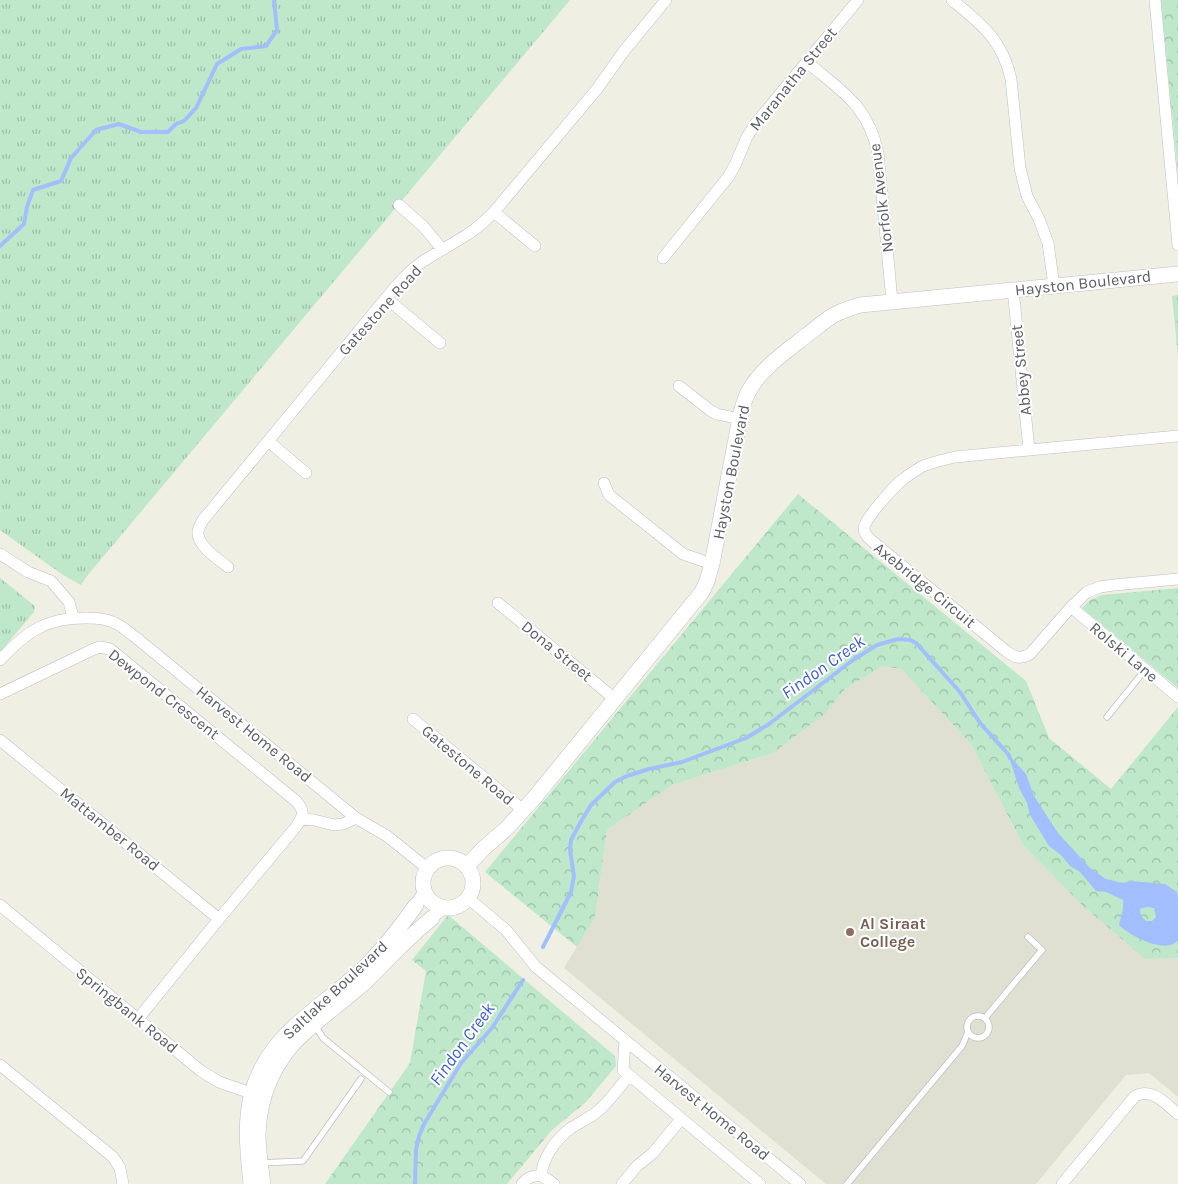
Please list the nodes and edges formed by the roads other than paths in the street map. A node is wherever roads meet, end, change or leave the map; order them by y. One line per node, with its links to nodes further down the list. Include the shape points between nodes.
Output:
1 (666, 0): 7 (street, Gatestone Road)
2 (858, 0): 5 (street, Maranatha Street)
3 (952, 0): 13 (street, via 994,38 1008,66 1020,168 1027,196 1048,243)
4 (1155, 0): 8 (street)
5 (807, 62): 11 (street, Maranatha Street, via 751,130 722,186); 16 (street, Norfolk Avenue, via 857,105 875,139)
6 (399, 205): 10 (street)
7 (494, 212): 9 (street); 10 (street, Gatestone Road, via 468,235)
8 (1178, 245)
9 (535, 246)
10 (442, 249): 15 (street, Gatestone Road, via 408,274)
11 (663, 258)
12 (1178, 274): 13 (street, Hayston Boulevard)
13 (1054, 286): 14 (street, Hayston Boulevard)
14 (1013, 290): 16 (street, Hayston Boulevard); 22 (street, Abbey Street)
15 (386, 298): 17 (street); 21 (street, Gatestone Road)
16 (892, 301): 19 (street, Hayston Boulevard, via 860,305 820,325 755,381 744,401)
17 (440, 343)
18 (679, 386): 19 (street, via 711,411)
19 (740, 419): 26 (street, Hayston Boulevard)
20 (1178, 436): 22 (street, Axebridge Circuit)
21 (268, 441): 23 (street); 27 (street, Gatestone Road, via 198,530 204,547)
22 (1029, 450): 30 (street, Axebridge Circuit, via 954,457 923,466 893,489 868,518 864,530 872,541 1016,657 1030,654)
23 (306, 473)
24 (604, 483): 26 (street, via 608,495 675,549 688,557)
25 (0, 554): 31 (street, via 28,572 51,581 69,602)
26 (712, 564): 36 (street, Hayston Boulevard, via 698,598)
27 (228, 567)
28 (1178, 579): 30 (street, Axebridge Circuit, via 1100,587 1087,592)
29 (498, 603): 36 (street, Dona Street)
30 (1070, 607): 33 (street, Rolski Lane)
31 (73, 617): 32 (street, Harvest Home Road, via 46,623 27,634); 41 (street, Harvest Home Road, via 114,622 134,636)
32 (0, 660)
33 (1145, 670): 35 (street, Rolski Lane); 37 (lane)
34 (0, 694): 42 (street, Dewpond Crescent, via 94,649 110,649 296,801 302,810)
35 (1178, 697)
36 (615, 699): 40 (street, Hayston Boulevard)
37 (1107, 717)
38 (413, 719): 40 (street, Gatestone Road)
39 (0, 740): 51 (street, Mattamber Road)
40 (523, 810): 43 (street, Hayston Boulevard)
41 (356, 818): 42 (street, via 334,825); 44 (street, Harvest Home Road, via 387,836)
42 (302, 819): 51 (street)
43 (467, 866): 44 (street, via 462,861 447,858 439,859); 46 (street, via 474,882)
44 (428, 869): 45 (street, via 424,875)
45 (424, 890): 47 (street, Saltlake Boulevard); 49 (street, via 433,902)
46 (468, 898): 49 (street, via 462,904); 58 (street, Harvest Home Road, via 506,930 536,967)
47 (416, 905): 64 (street, Saltlake Boulevard, via 365,967 280,1040 263,1066)
48 (0, 906): 54 (street, Springbank Road)
49 (446, 907): 50 (street, Saltlake Boulevard)
50 (432, 918): 55 (street, Saltlake Boulevard, via 368,980)
51 (219, 919): 54 (street)
52 (1028, 937): 53 (lane, via 1042,950)
53 (985, 1018): 56 (lane, via 972,1017 966,1026); 57 (lane, via 988,1032 982,1038)
54 (138, 1019): 64 (street, Springbank Road, via 211,1078)
55 (314, 1024): 63 (lane, via 323,1038); 64 (street, Saltlake Boulevard, via 294,1042)
56 (968, 1032): 57 (lane); 59 (lane)
57 (976, 1038): 59 (lane)
58 (625, 1041): 61 (street, Harvest Home Road, via 623,1070); 77 (street, Harvest Home Road)
59 (962, 1046): 78 (lane)
60 (0, 1065): 70 (street, via 112,1157 120,1168)
61 (629, 1076): 66 (street, Harvest Home Road); 68 (street, via 599,1110 560,1138 544,1162)
62 (361, 1078): 67 (lane, via 303,1160)
63 (389, 1092)
64 (257, 1096): 67 (street, Saltlake Boulevard); 71 (street, Saltlake Boulevard, via 247,1117)
65 (1178, 1114): 69 (street, via 1153,1094 1136,1096)
66 (680, 1119): 75 (street); 76 (street, Harvest Home Road)
67 (260, 1163): 72 (street, Saltlake Boulevard)
68 (541, 1176): 73 (street, via 528,1178); 74 (street)
69 (1064, 1183)
70 (123, 1184)
71 (251, 1184)
72 (263, 1184)
73 (522, 1184)
74 (554, 1184)
75 (622, 1184)
76 (760, 1184)
77 (800, 1184)
78 (847, 1184)

